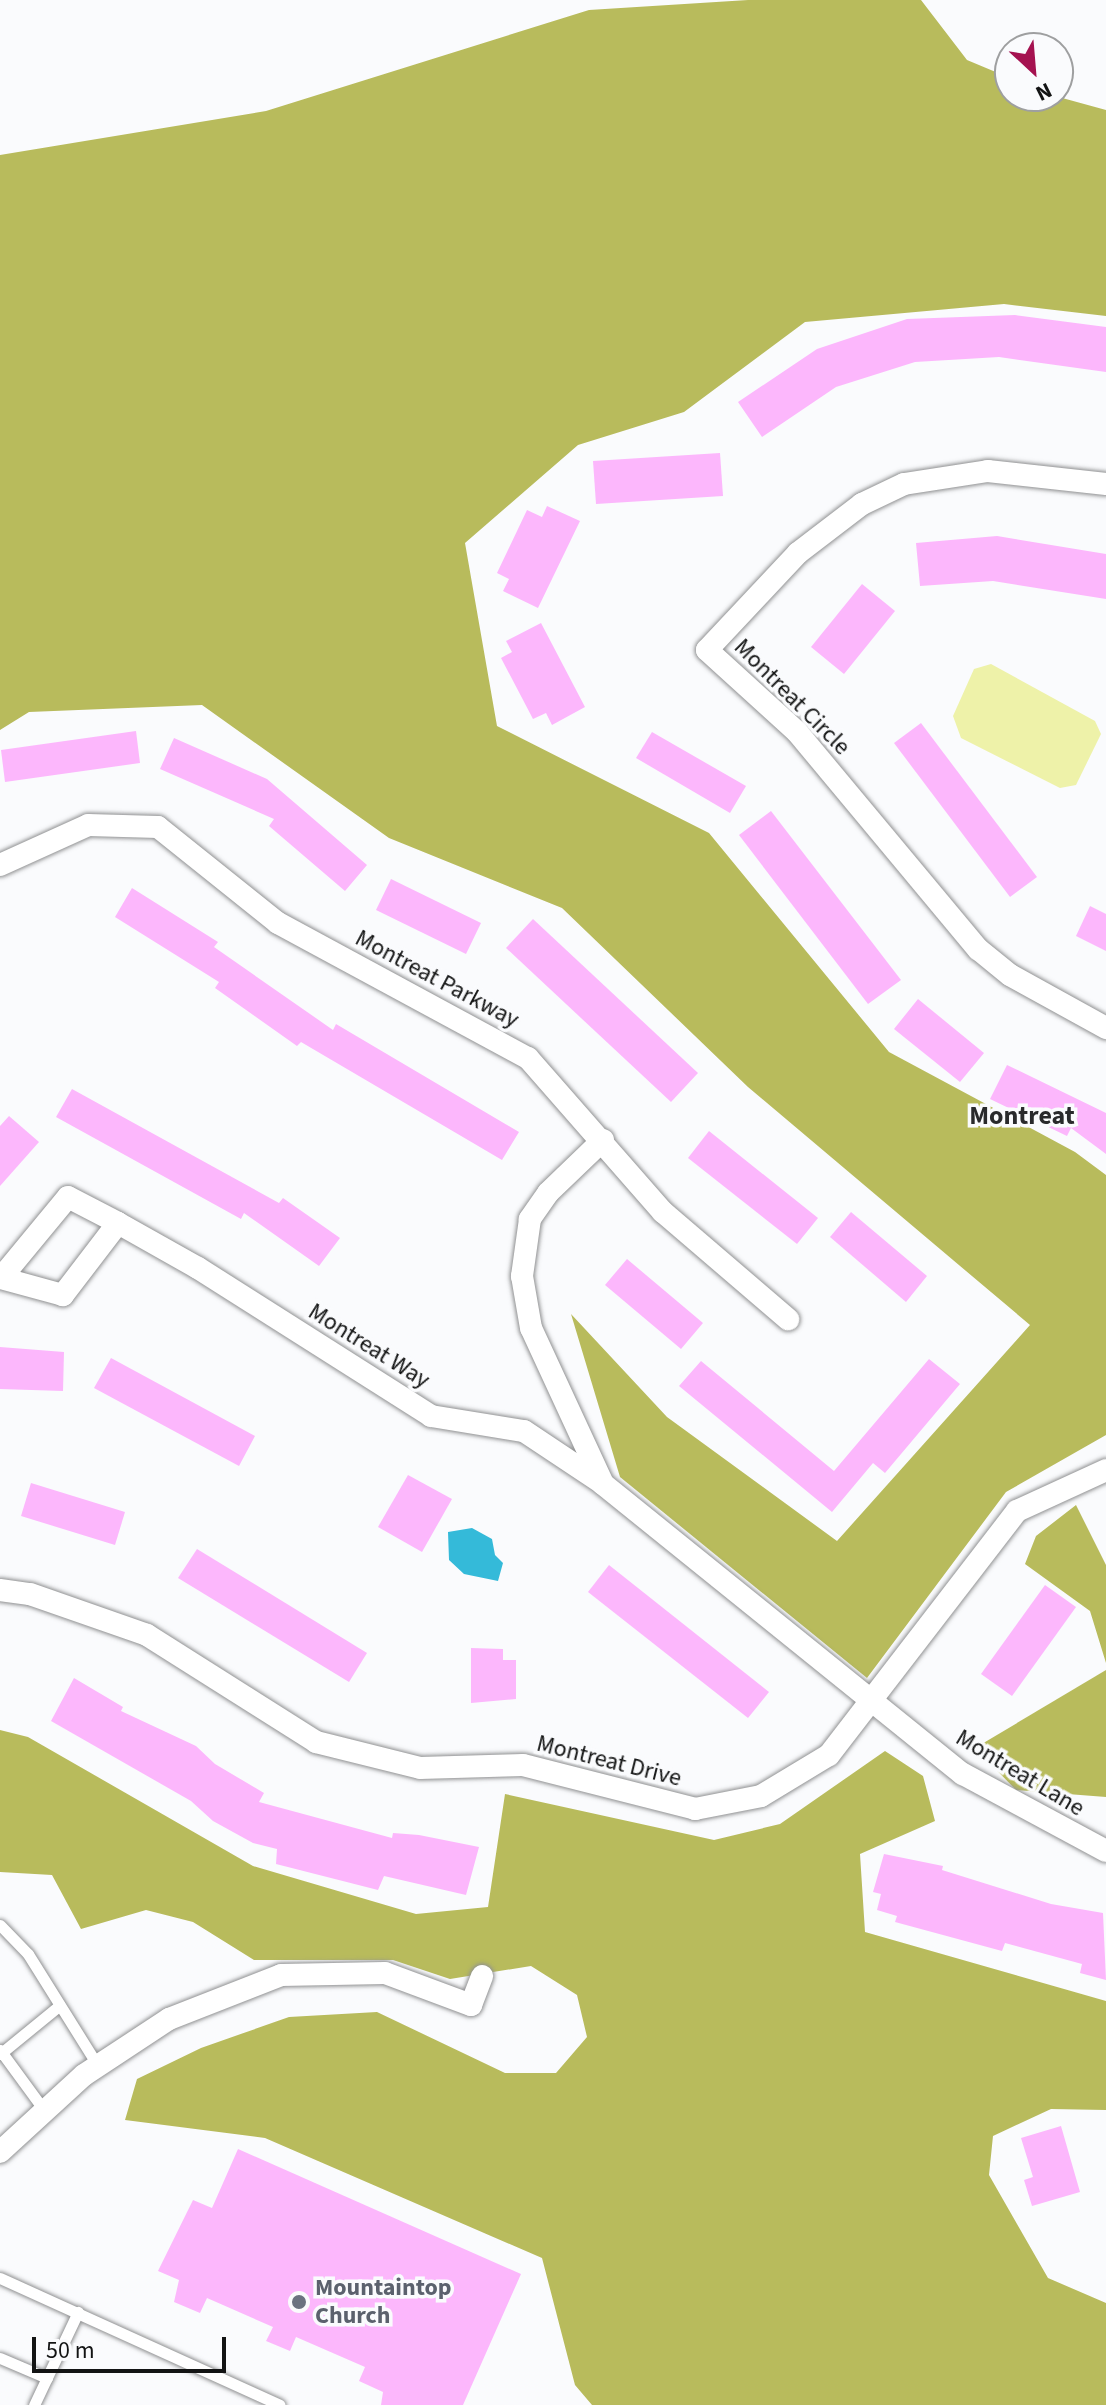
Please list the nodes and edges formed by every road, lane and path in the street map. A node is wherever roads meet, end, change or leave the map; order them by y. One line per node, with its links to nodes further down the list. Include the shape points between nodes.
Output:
1 (1106, 484): 3 (street, Montreat Circle, via 988,471 904,484 862,504 798,553 707,650 797,732 978,949 1010,975)
2 (0, 865): 4 (street, Montreat Parkway, via 88,825 158,827 278,923 528,1058)
3 (1106, 1028)
4 (603, 1140): 6 (street, Montreat Parkway, via 663,1212); 8 (street, Montreat Way, via 548,1193 530,1219 522,1276 531,1328)
5 (118, 1223): 5 (street, Montreat Way, via 68,1197 1,1278 63,1295); 8 (street, Montreat Way, via 431,1416 524,1431)
6 (788, 1319)
7 (1106, 1470): 10 (street, Montreat Drive, via 1017,1511)
8 (603, 1484): 10 (street, Montreat Way)
9 (0, 1590): 10 (street, Montreat Drive, via 30,1594 147,1635 316,1742 420,1768 523,1765 695,1809 761,1796 829,1755)
10 (872, 1704): 11 (street, Montreat Lane, via 963,1774)
11 (1106, 1851)
12 (0, 1925): 14 (lane, via 28,1954)
13 (482, 1976): 16 (street, via 471,2005 385,1973 281,1975 169,2019)
14 (60, 2005): 15 (lane); 16 (lane)
15 (1, 2052): 17 (lane)
16 (98, 2066): 17 (street)
17 (44, 2110): 18 (street)
18 (0, 2152)
19 (0, 2278): 20 (lane)
20 (78, 2312): 22 (lane); 24 (lane)
21 (0, 2358): 22 (lane)
22 (47, 2378): 23 (lane)
23 (34, 2405)
24 (280, 2405)

